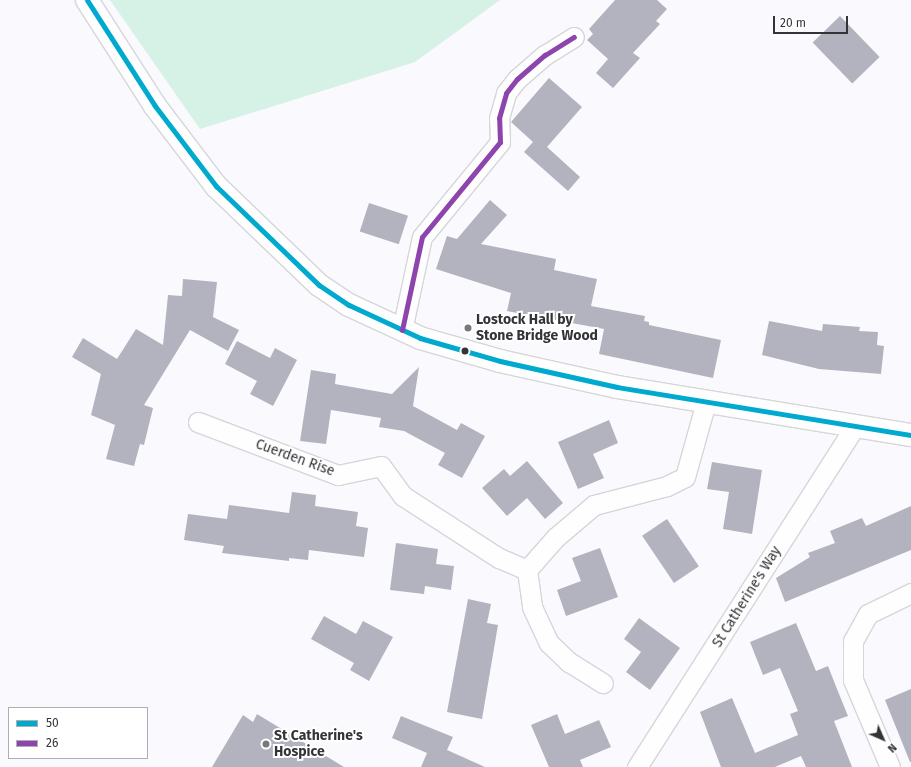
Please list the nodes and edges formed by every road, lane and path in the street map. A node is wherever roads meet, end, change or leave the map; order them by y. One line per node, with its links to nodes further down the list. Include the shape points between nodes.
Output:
1 (87, 0): 3 (street, via 155,106 216,186 319,285 349,305)
2 (574, 37): 3 (street, via 545,55 517,79 506,93 499,118 500,142 422,237)
3 (402, 330): 4 (street, via 458,351 617,387)
4 (706, 402): 6 (street); 8 (street, via 686,477 667,486 594,505 555,538)
5 (198, 422): 8 (street, Cuerden Rise, via 338,475 381,466 404,496 499,558)
6 (855, 426): 7 (street); 11 (street, St Catherine's Way)
7 (911, 436)
8 (527, 570): 10 (street, via 532,607 549,643 569,662)
9 (911, 593): 12 (street, via 868,614 853,641 853,680)
10 (603, 683)
11 (637, 767)
12 (890, 767)

